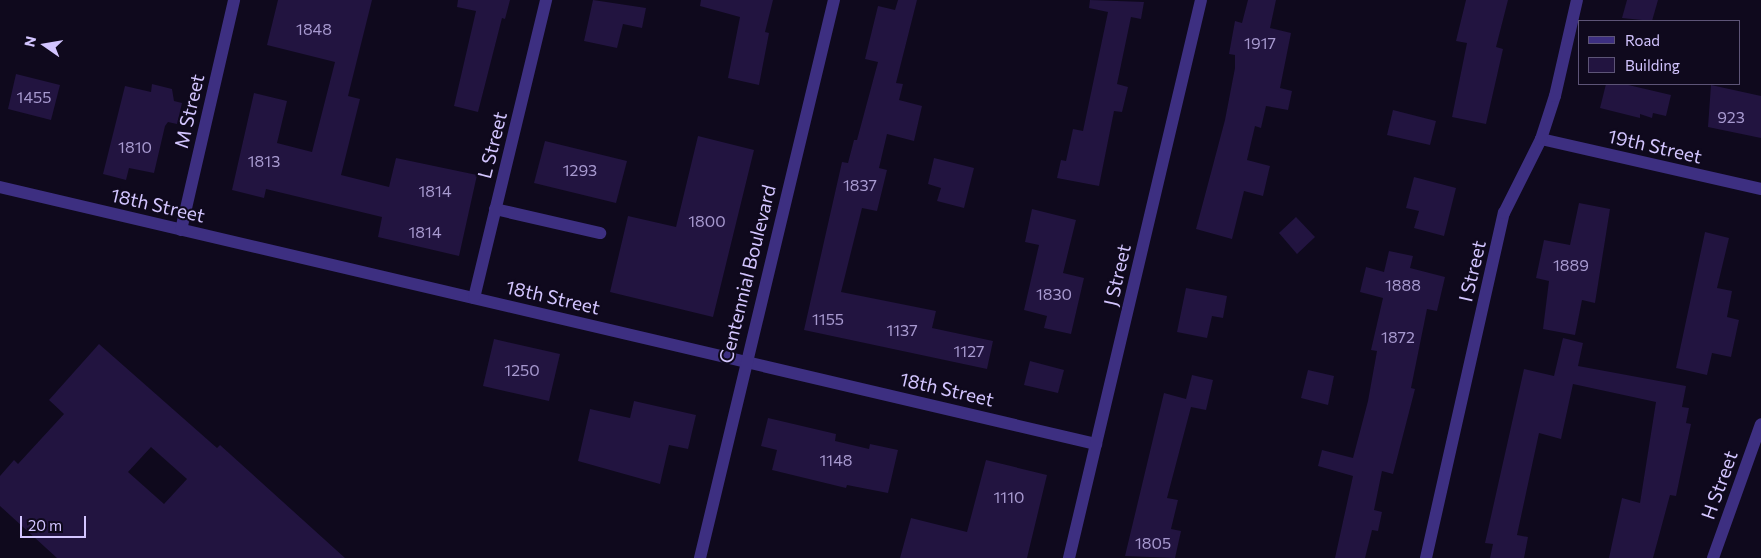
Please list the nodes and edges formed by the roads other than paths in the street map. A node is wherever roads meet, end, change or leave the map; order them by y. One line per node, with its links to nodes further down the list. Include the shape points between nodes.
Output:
1 (234, 0): 10 (street, M Street)
2 (546, 0): 9 (street, L Street)
3 (834, 0): 13 (street, Centennial Boulevard)
4 (1201, 0): 15 (street, J Street)
5 (1577, 0): 6 (street, I Street, via 1555,96)
6 (1541, 139): 8 (street, 19th Street); 18 (street, I Street, via 1504,213)
7 (0, 187): 10 (street, 18th Street)
8 (1761, 190)
9 (495, 209): 11 (street); 12 (street, L Street)
10 (181, 230): 12 (street, 18th Street)
11 (600, 233)
12 (474, 298): 13 (street, 18th Street)
13 (747, 360): 15 (street, 18th Street); 16 (street, Centennial Boulevard)
14 (1761, 424): 19 (street, H Street)
15 (1096, 444): 17 (street, J Street)
16 (700, 558)
17 (1068, 558)
18 (1426, 558)
19 (1712, 558)

